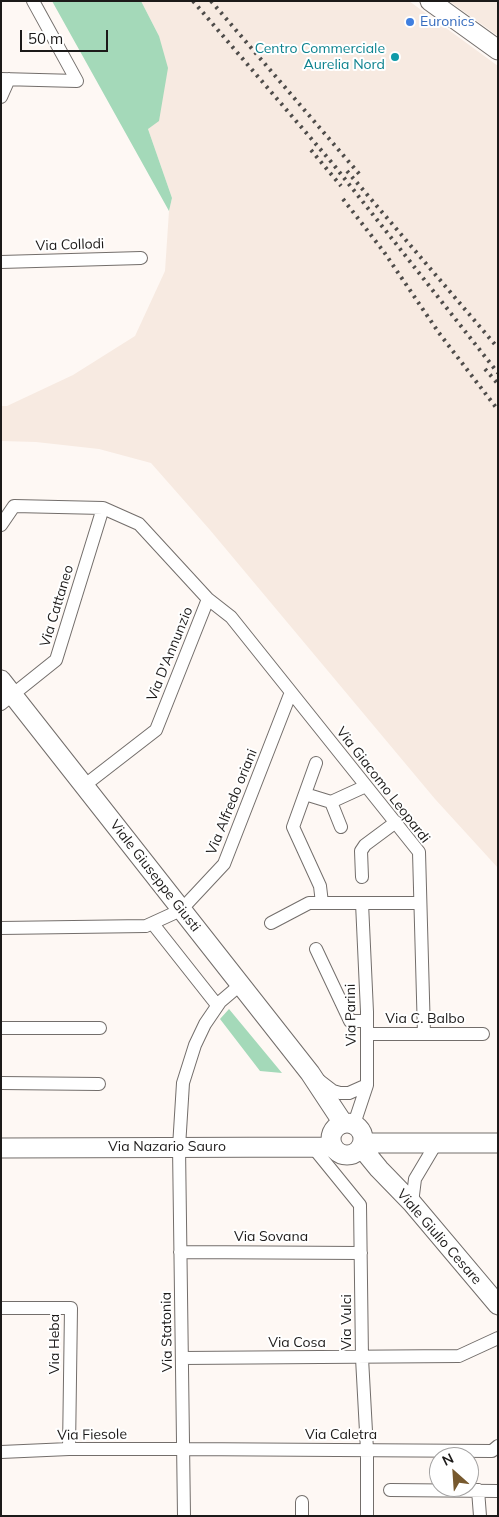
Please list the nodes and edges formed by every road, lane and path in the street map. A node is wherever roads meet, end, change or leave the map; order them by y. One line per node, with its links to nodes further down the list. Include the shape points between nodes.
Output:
1 (33, 1): 4 (street, via 77,81)
2 (430, 1): 3 (street)
3 (498, 50)
4 (5, 79): 5 (street)
5 (1, 97)
6 (141, 258): 7 (street, Via Collodi)
7 (1, 262)
8 (104, 508): 9 (street, via 14,506); 10 (street, Via D'Annunzio, via 139,524); 13 (street, Via Cattaneo, via 56,660)
9 (1, 525)
10 (208, 599): 12 (street, Via Giacomo Leopardi, via 231,617); 15 (street, Via D'Annunzio, via 156,730)
11 (1, 680): 13 (street, Viale Giuseppe Giusti)
12 (291, 692): 16 (street, Via Giacomo Leopardi); 25 (street, Via Alfredo oriani, via 224,864)
13 (7, 700): 15 (street, Viale Giuseppe Giusti)
14 (316, 763): 17 (street)
15 (85, 786): 25 (street, Viale Giuseppe Giusti)
16 (366, 786): 18 (street); 19 (street, Via Giacomo Leopardi)
17 (304, 794): 18 (street); 22 (street, via 293,827 320,886)
18 (330, 802): 20 (street)
19 (396, 822): 21 (street, via 365,844 361,852); 23 (street, Via Giacomo Leopardi, via 419,852)
20 (341, 827)
21 (362, 877)
22 (322, 903): 24 (street); 26 (street, via 309,903)
23 (420, 903): 24 (street); 36 (street, Via Giacomo Leopardi)
24 (362, 904): 32 (street, Via Parini)
25 (181, 910): 27 (street); 30 (street, Viale Giuseppe Giusti)
26 (271, 923)
27 (152, 924): 28 (street); 31 (street)
28 (1, 928)
29 (316, 949): 32 (street, via 350,1021)
30 (240, 985): 31 (street, Via Statonia); 38 (street, Viale Giuseppe Giusti)
31 (217, 1005): 48 (street, Via Statonia, via 195,1045 182,1082)
32 (367, 1021): 35 (street, Via Parini)
33 (1, 1028): 34 (street)
34 (100, 1028)
35 (367, 1034): 36 (street, Via C. Balbo); 41 (street, Via Parini)
36 (424, 1034): 37 (street, Via C. Balbo)
37 (483, 1034)
38 (310, 1073): 41 (street, via 340,1093 349,1093); 42 (street, Viale Giuseppe Giusti); 47 (street, Viale Giuseppe Giusti, via 325,1107)
39 (1, 1083): 40 (street)
40 (99, 1084)
41 (367, 1085): 42 (street, Via Parini)
42 (348, 1123): 45 (street, Viale Giuseppe Giusti, via 362,1132); 47 (street, via 334,1129)
43 (437, 1142): 44 (street); 45 (street); 51 (street, via 415,1179)
44 (498, 1143)
45 (362, 1145): 47 (street, via 351,1154); 50 (street, Viale Giulio Cesare)
46 (312, 1146): 47 (street, Via Nazario Sauro); 48 (street, Via Nazario Sauro); 53 (street, Via Vulci, via 360,1205)
47 (336, 1146): 50 (street, Viale Giulio Cesare, via 367,1167)
48 (179, 1147): 49 (street, Via Nazario Sauro); 52 (street, Via Statonia)
49 (1, 1148)
50 (379, 1169): 51 (street, Viale Giulio Cesare)
51 (412, 1203): 54 (street, Viale Giulio Cesare)
52 (180, 1252): 53 (street, Via Sovana); 57 (street, Via Statonia)
53 (361, 1253): 58 (street, Via Vulci)
54 (498, 1305)
55 (1, 1308): 60 (street, Via Heba, via 71,1308)
56 (498, 1338): 58 (street, Via Cosa, via 459,1356)
57 (182, 1358): 58 (street, Via Cosa); 61 (street, Via Statonia)
58 (362, 1358): 62 (street, Via Vulci)
59 (498, 1446): 62 (street, Via Caletra, via 492,1451)
60 (69, 1449): 61 (street, Via Fiesole); 63 (street, Via Fiesole)
61 (183, 1449): 62 (street, Via Caletra); 70 (street, Via Statonia)
62 (367, 1450): 72 (street, Via Vulci)
63 (1, 1452)
64 (390, 1490): 65 (street)
65 (429, 1490)
66 (479, 1490): 67 (street)
67 (498, 1490)
68 (479, 1497): 73 (street)
69 (302, 1502): 71 (street)
70 (184, 1516)
71 (302, 1516)
72 (367, 1516)
73 (480, 1516)

